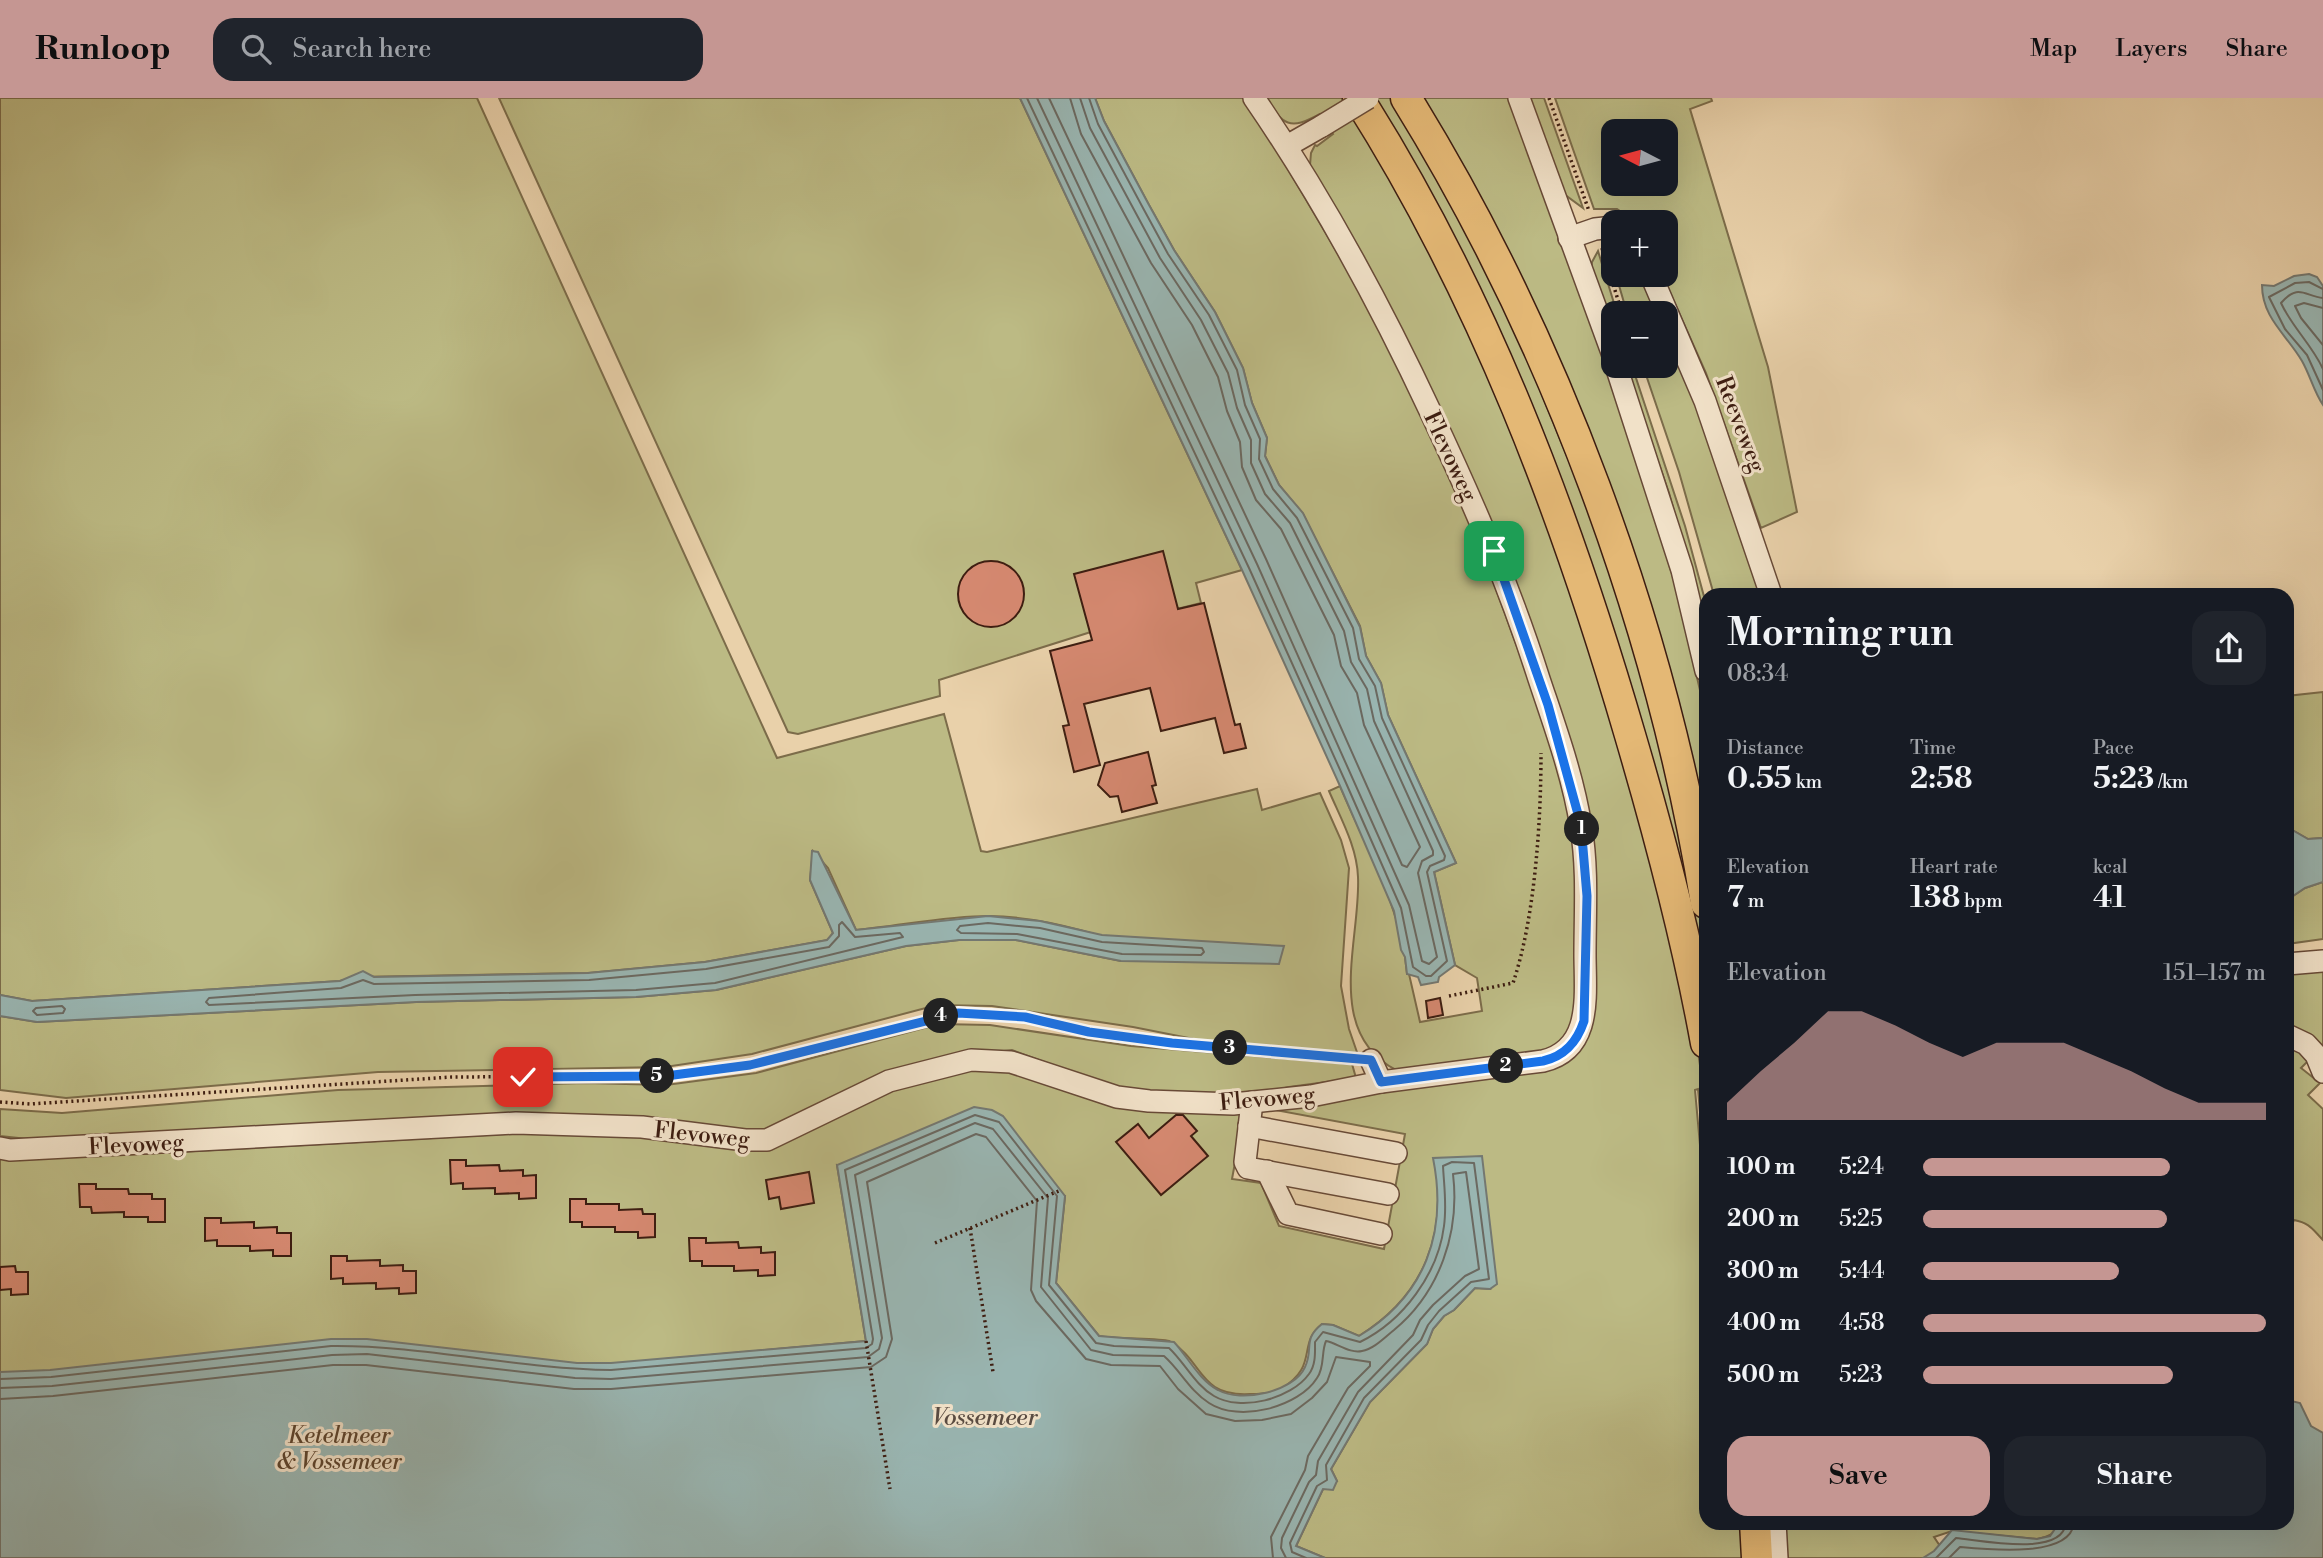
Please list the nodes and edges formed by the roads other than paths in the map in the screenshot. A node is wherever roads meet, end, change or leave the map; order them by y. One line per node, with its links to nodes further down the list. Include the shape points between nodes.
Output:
1 (1254, 98): 6 (street, Flevoweg)
2 (1358, 98): 17 (highway, via 1478,317 1564,528 1657,827)
3 (1368, 98): 6 (street, bridge)
4 (1406, 98): 14 (highway, via 1518,305 1570,423 1652,661)
5 (1519, 98): 8 (street)
6 (1287, 146): 21 (street, Flevoweg, via 1378,304 1494,551 1561,747 1586,862 1584,1021 1569,1048 1543,1061)
7 (1601, 229): 8 (street)
8 (1569, 237): 10 (street)
9 (1656, 287): 12 (street, Reeveweg, via 1718,435)
10 (1601, 323)
11 (1620, 378): 13 (street, via 1682,570)
12 (1769, 588)
13 (1699, 642)
14 (1699, 867)
15 (2323, 961): 16 (street)
16 (2294, 963)
17 (1699, 1006)
18 (2294, 1038): 20 (street, via 2316,1055)
19 (1371, 1060): 21 (street)
20 (2323, 1072)
21 (1381, 1082): 22 (street, Flevoweg)
22 (1252, 1102): 23 (street); 24 (street, Flevoweg, via 1117,1097 1011,1062 971,1060 889,1082 767,1140 642,1127 516,1123)
23 (1249, 1126): 25 (street); 26 (street, via 1245,1162 1248,1168)
24 (0, 1148)
25 (1396, 1153)
26 (1267, 1171): 27 (street); 28 (street, via 1288,1214)
27 (1388, 1194)
28 (1381, 1234)
29 (1739, 1530): 32 (highway)
30 (1755, 1530): 33 (highway)
31 (1775, 1530): 34 (street)
32 (1740, 1558)
33 (1757, 1558)
34 (1777, 1558)

